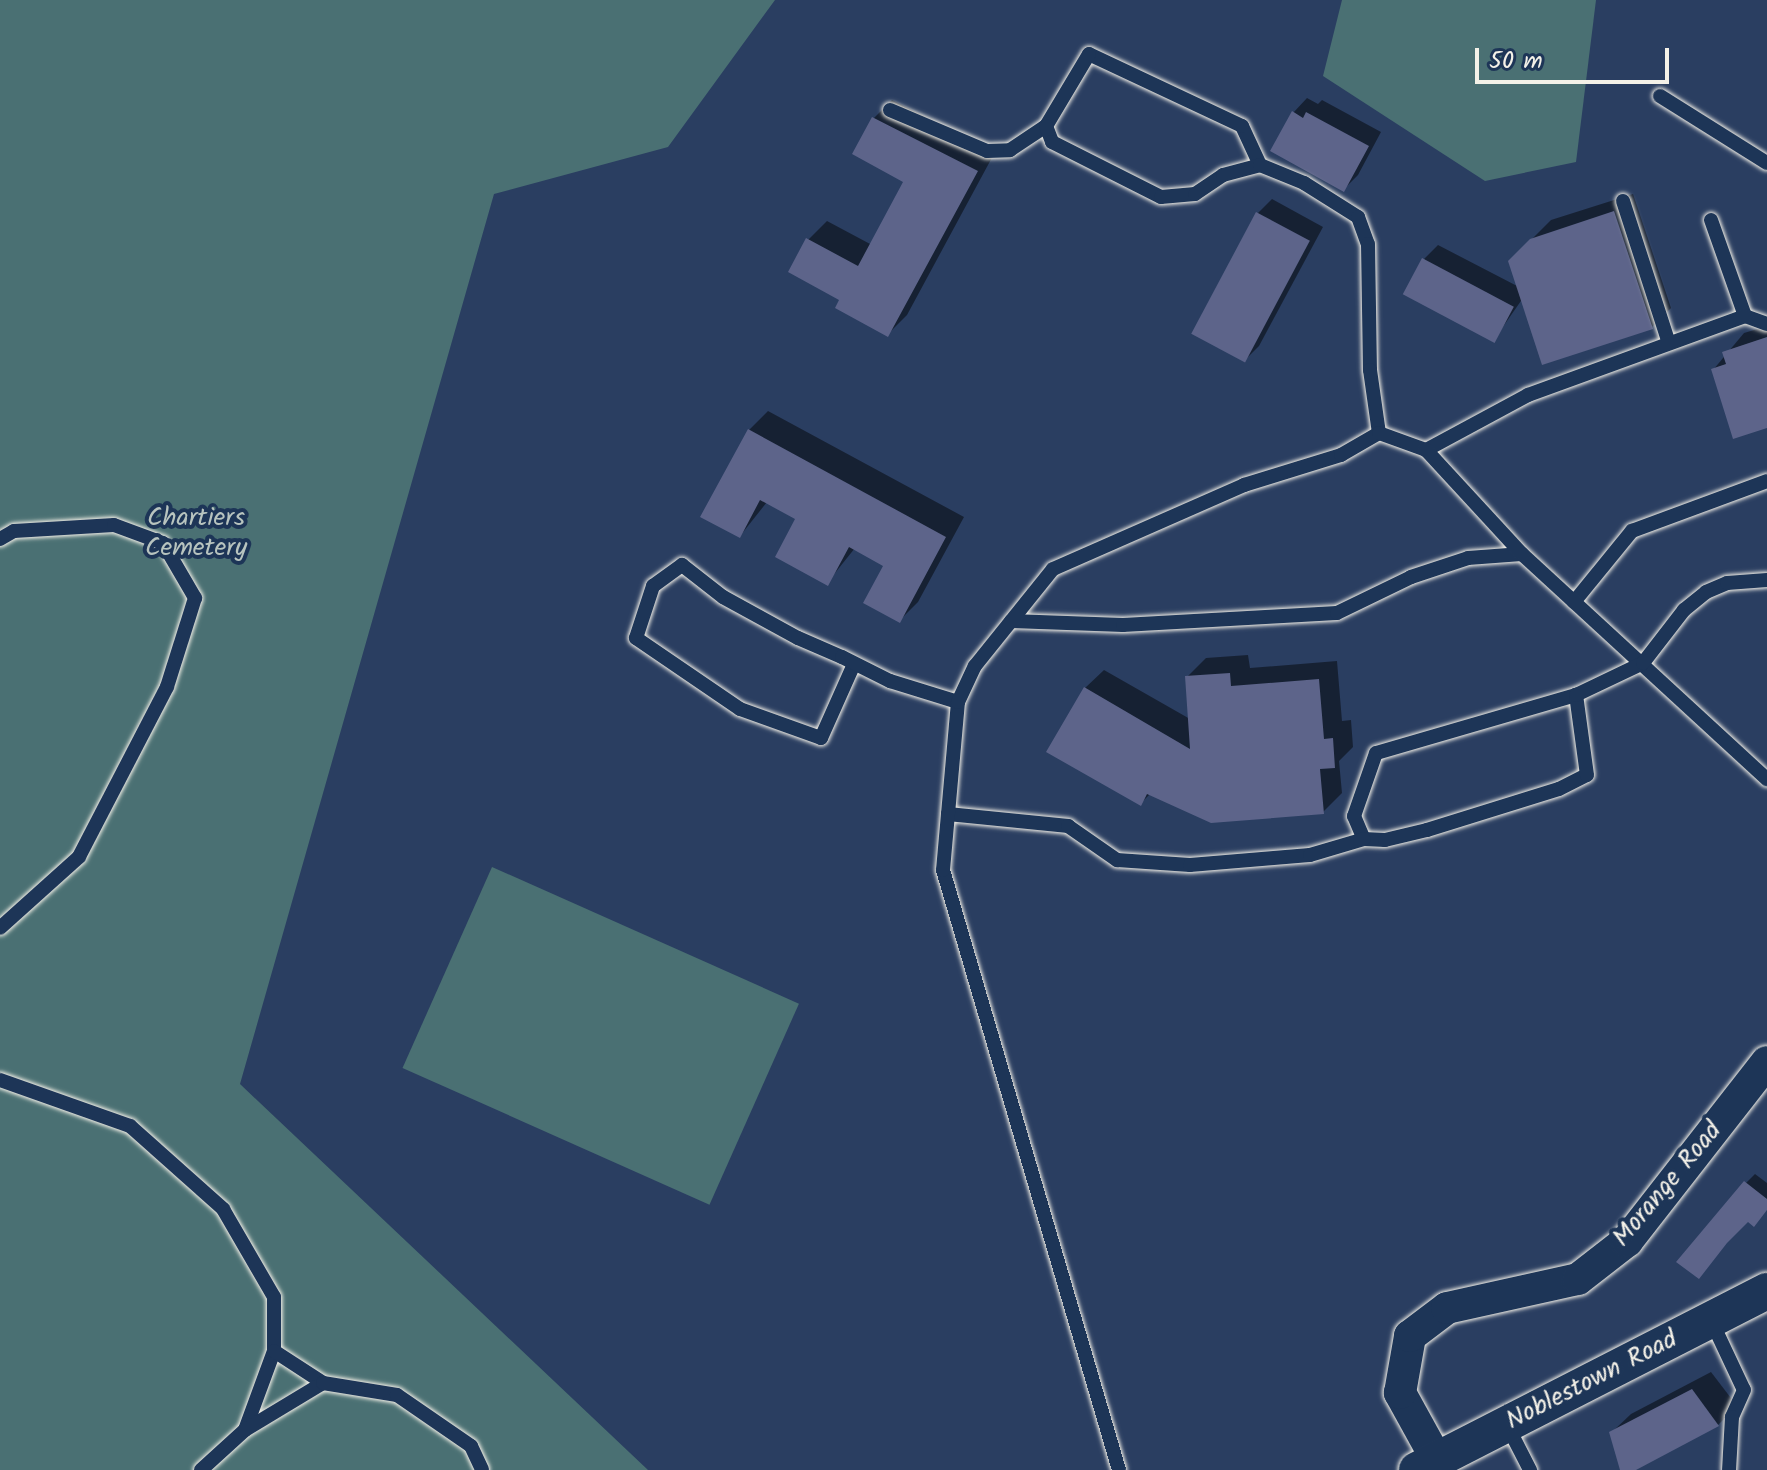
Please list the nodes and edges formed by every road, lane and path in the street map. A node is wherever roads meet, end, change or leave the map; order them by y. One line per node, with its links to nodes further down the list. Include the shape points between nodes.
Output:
1 (1660, 96): 4 (lane)
2 (890, 110): 3 (lane, via 987,151 1010,150)
3 (1046, 126): 5 (lane, via 1052,142 1161,197 1195,194 1223,175); 5 (lane, via 1089,54 1242,126)
4 (1767, 163)
5 (1260, 165): 11 (lane, via 1304,183 1358,217 1368,244 1370,370)
6 (1623, 201): 10 (lane)
7 (1711, 220): 8 (lane)
8 (1745, 316): 9 (lane); 10 (lane)
9 (1767, 324)
10 (1669, 343): 12 (lane, via 1528,395)
11 (1379, 433): 12 (lane); 18 (lane, via 1341,455 1244,485 1062,564)
12 (1426, 450): 15 (lane)
13 (1767, 481): 17 (lane, via 1632,531)
14 (0, 539): 26 (lane, via 14,531 114,525 163,543 195,598 167,687 79,857)
15 (1522, 554): 17 (lane); 18 (lane, via 1468,558 1411,577 1337,613 1123,625)
16 (1767, 580): 19 (lane, via 1727,583 1706,592 1684,610)
17 (1574, 602): 19 (lane)
18 (1011, 621): 22 (lane, via 975,666)
19 (1643, 663): 21 (lane); 23 (lane)
20 (854, 664): 20 (lane, via 723,597 682,565 653,586 636,638 740,709 821,738); 22 (lane)
21 (1576, 695): 25 (lane, via 1376,753 1354,816); 25 (lane, via 1587,775 1559,789 1427,830)
22 (958, 702): 24 (lane)
23 (1767, 779)
24 (948, 814): 25 (lane, via 1068,826 1117,860 1190,865 1310,855); 38 (lane, via 943,870)
25 (1364, 839)
26 (0, 928)
27 (1767, 1062): 35 (street, Morange Road, via 1627,1241 1578,1279 1447,1308 1410,1336 1400,1393)
28 (0, 1080): 31 (lane, via 130,1126 223,1209 274,1297)
29 (1767, 1291): 30 (main road, Noblestown Road)
30 (1711, 1320): 33 (main road, Noblestown Road); 40 (lane, via 1744,1390 1745,1399 1732,1417)
31 (274, 1351): 32 (lane); 34 (lane)
32 (323, 1383): 34 (lane); 37 (lane, via 397,1395 471,1446)
33 (1506, 1424): 35 (main road, Noblestown Road); 39 (lane)
34 (245, 1430): 36 (lane)
35 (1427, 1465)
36 (201, 1470)
37 (482, 1470)
38 (1119, 1470)
39 (1530, 1470)
40 (1729, 1470)

